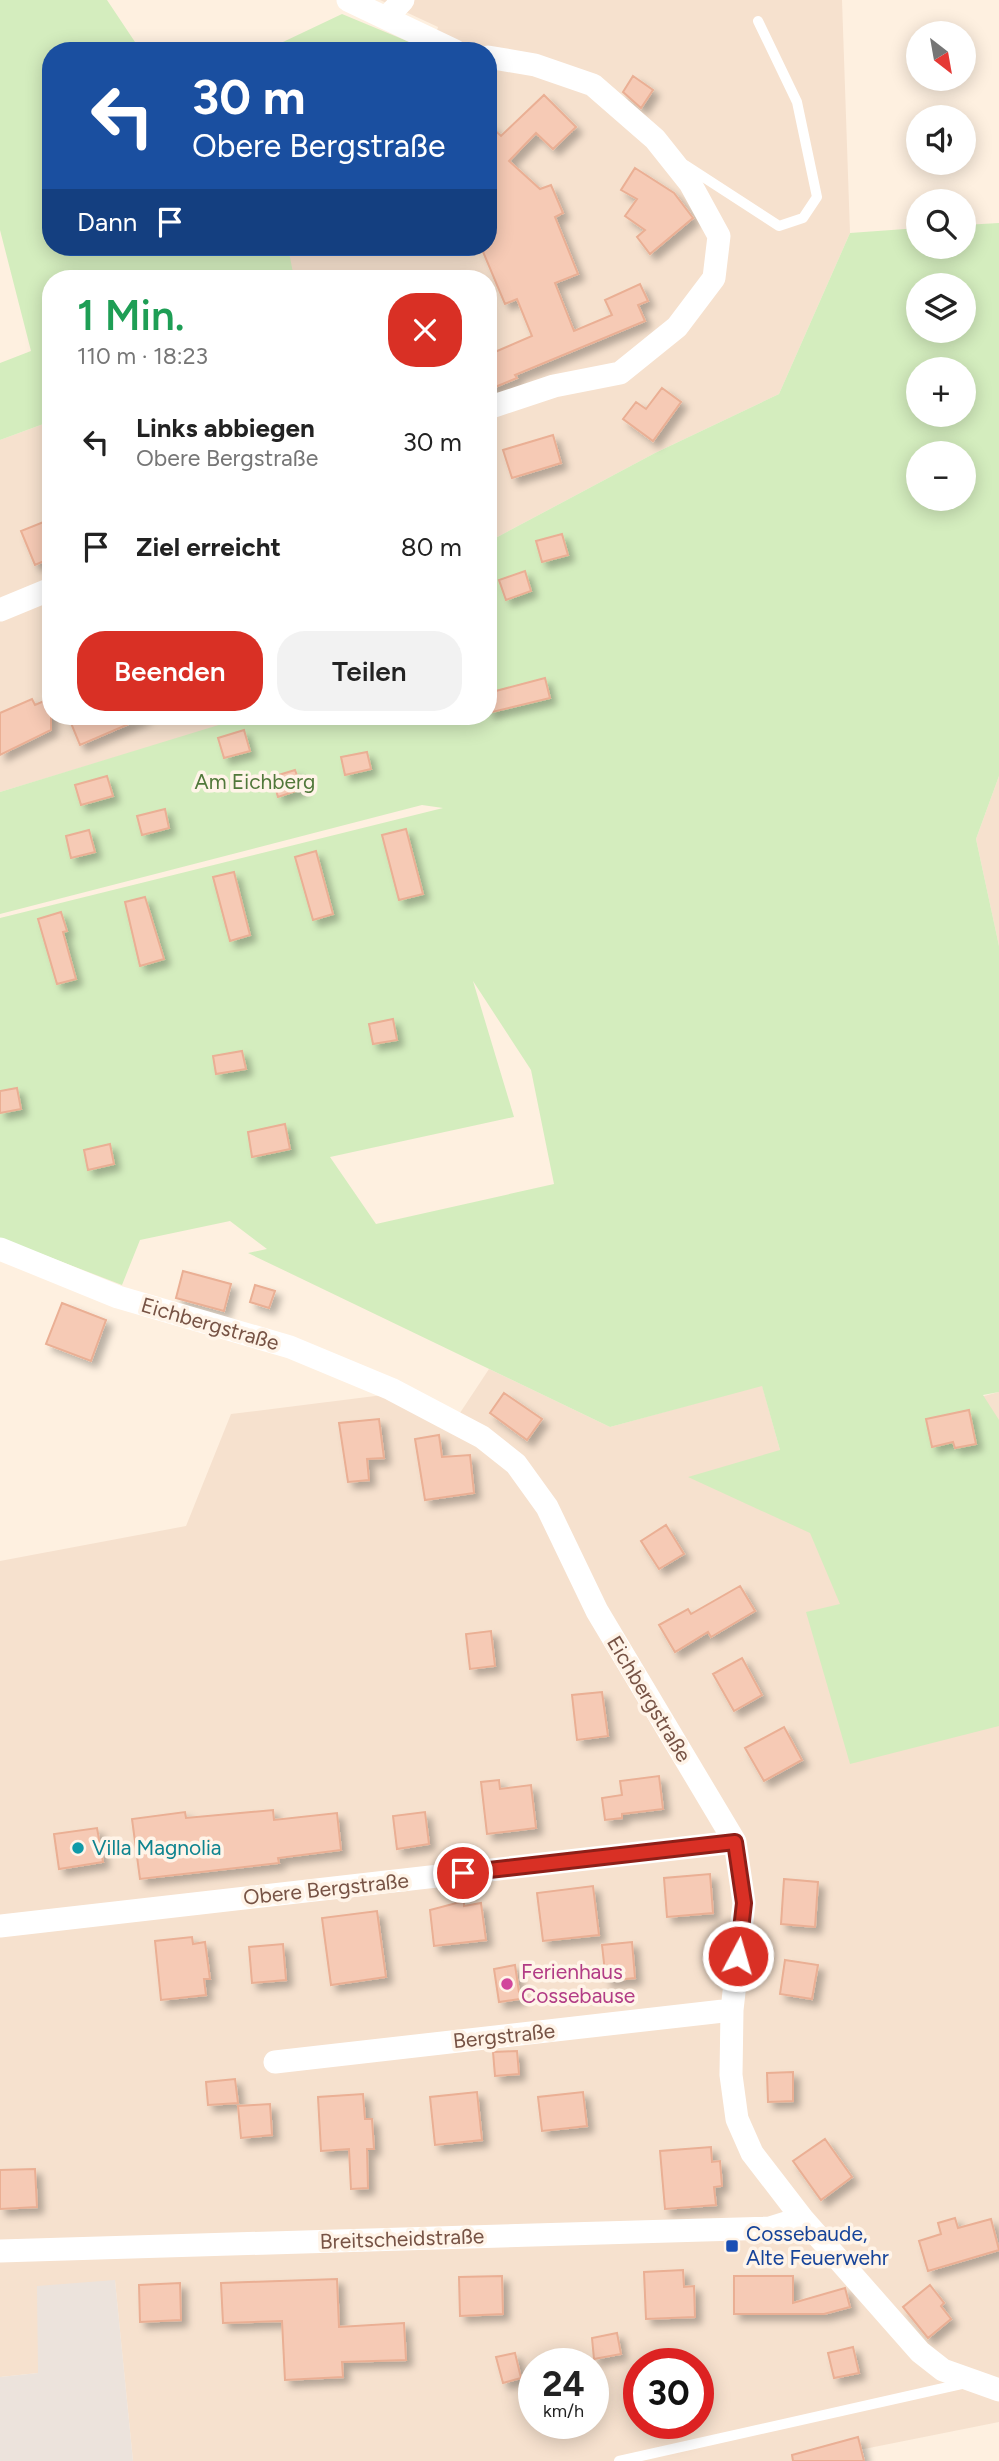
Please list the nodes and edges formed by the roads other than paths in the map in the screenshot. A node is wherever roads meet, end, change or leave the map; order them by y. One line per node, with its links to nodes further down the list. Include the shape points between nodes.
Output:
1 (348, 0): 3 (street)
2 (403, 0): 3 (street)
3 (386, 18): 5 (street)
4 (758, 21): 7 (lane, via 796,102 817,197 803,218 779,226)
5 (436, 42)
6 (497, 59): 7 (street, via 535,65 593,85)
7 (667, 154): 8 (street, via 690,183 719,236 714,278 677,327 620,373 554,386)
8 (497, 405)
9 (42, 593): 10 (street)
10 (0, 610)
11 (0, 1249): 12 (street, Eichbergstraße, via 117,1297 290,1348 366,1379 482,1437 516,1464 547,1507 597,1611)
12 (735, 1842): 13 (street, Obere Bergstraße); 14 (street, Eichbergstraße, via 744,1903)
13 (0, 1926)
14 (732, 2010): 15 (street, Bergstraße); 16 (street, Eichbergstraße, via 731,2075 737,2119 752,2153)
15 (275, 2062)
16 (802, 2218): 17 (street, Breitscheidstraße, via 770,2228); 18 (street, Eichbergstraße, via 920,2352 943,2371)
17 (0, 2251)
18 (972, 2382): 19 (street, Eichbergstraße); 20 (lane)
19 (999, 2390)
20 (619, 2461)

